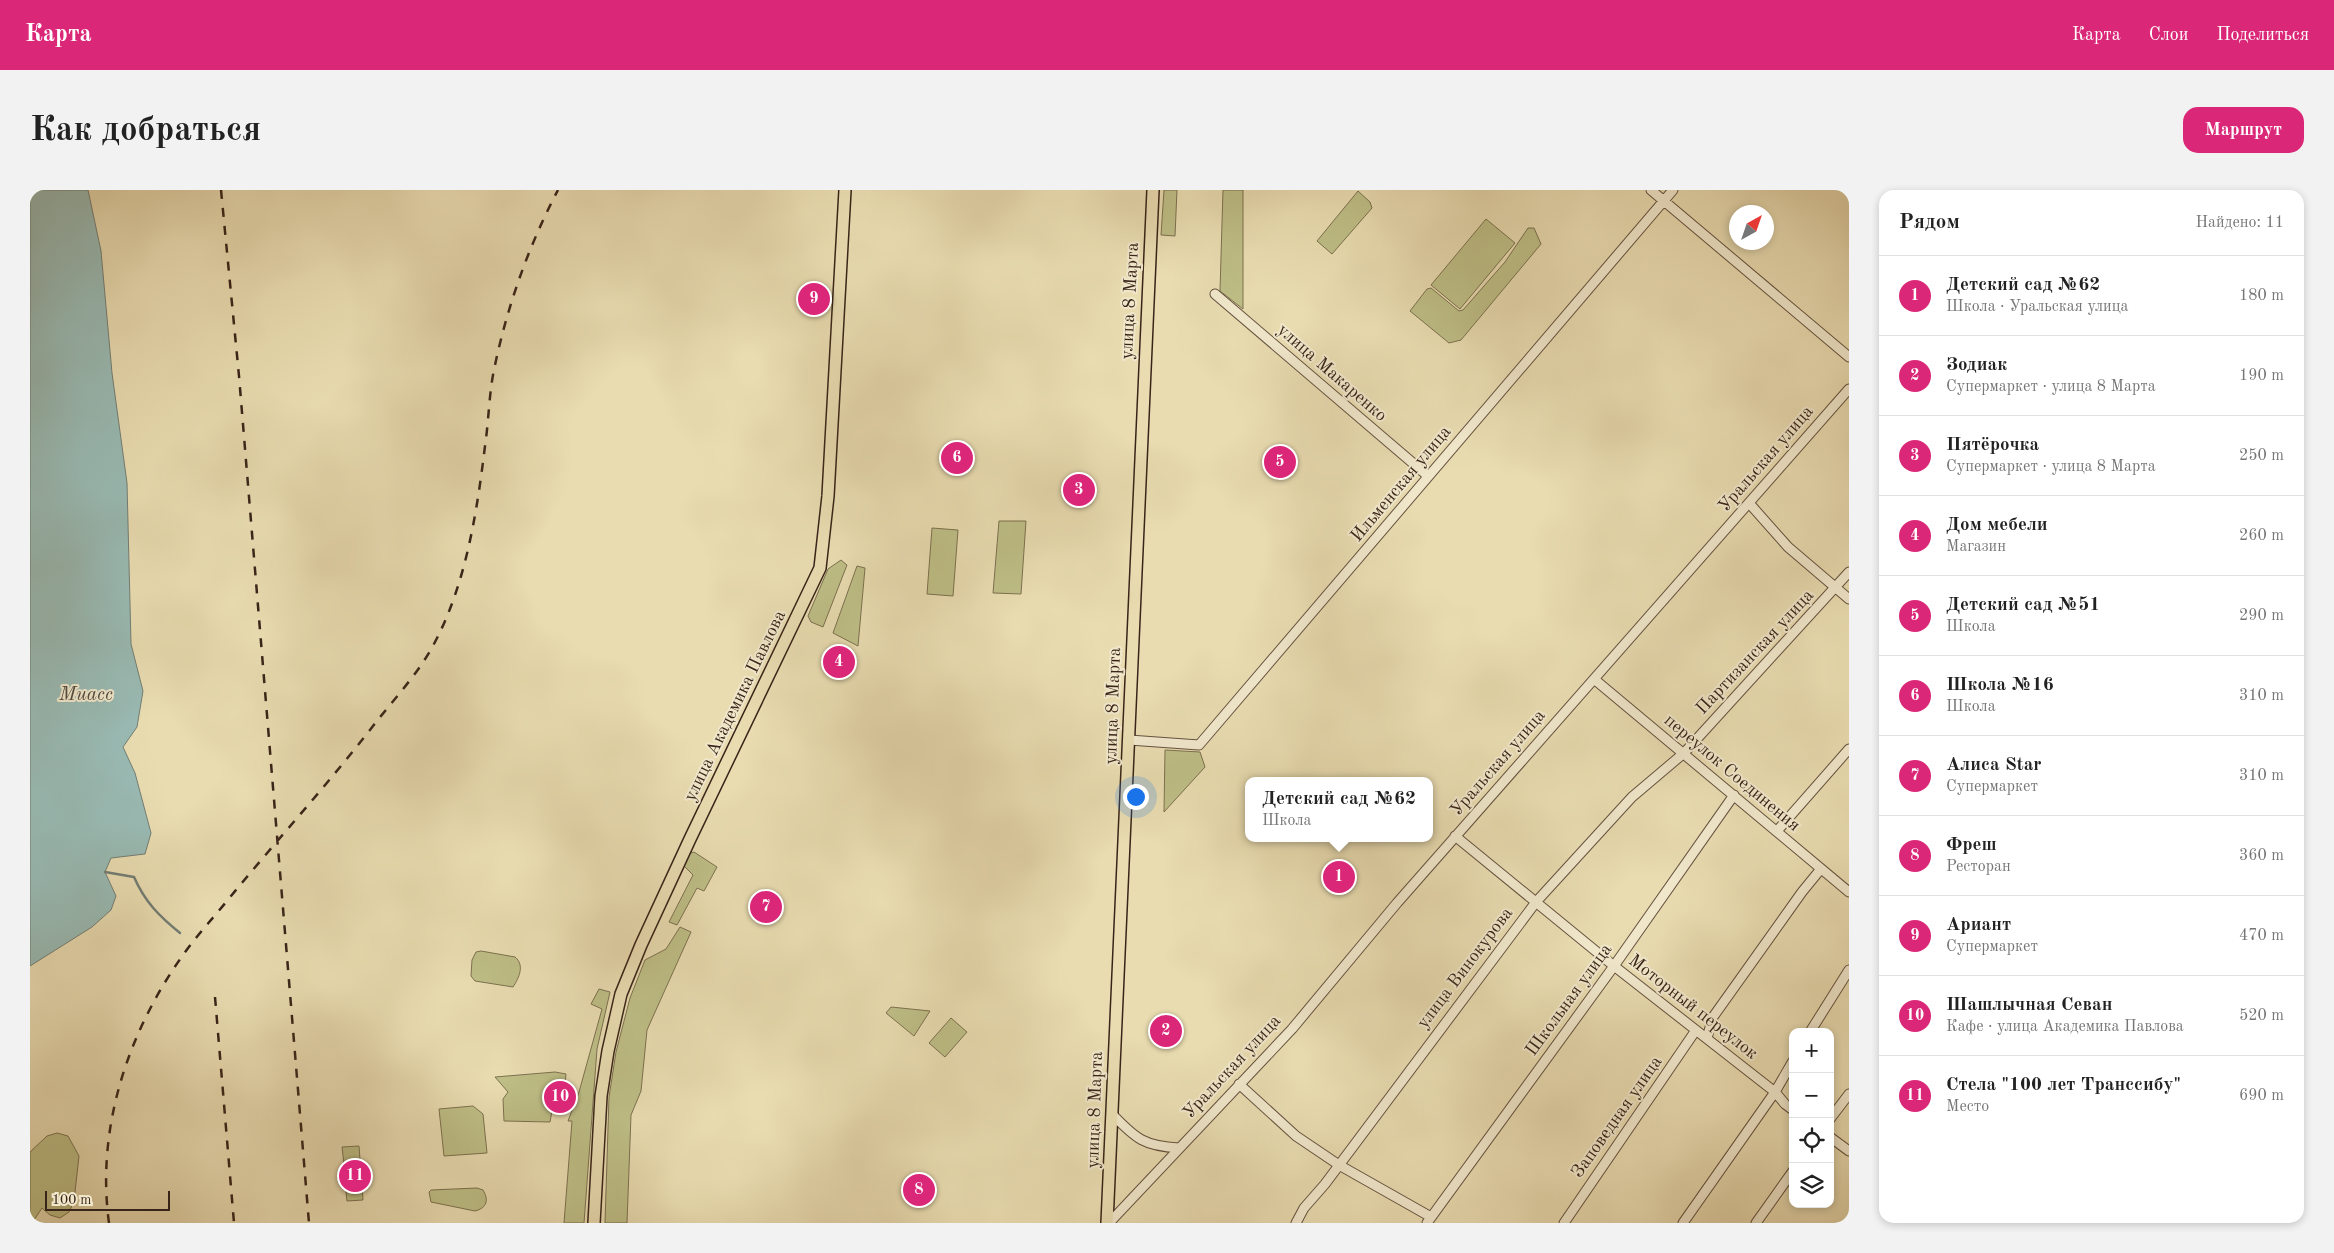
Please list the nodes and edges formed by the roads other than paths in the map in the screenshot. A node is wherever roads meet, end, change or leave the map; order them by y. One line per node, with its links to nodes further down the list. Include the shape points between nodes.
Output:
1 (846, 190): 42 (main road, улица Академика Павлова, via 828,496 820,568 690,839 621,994 601,1096)
2 (1153, 190): 15 (main road, улица 8 Марта)
3 (1651, 190): 5 (street)
4 (1673, 190): 5 (street, Ильменская улица)
5 (1664, 201): 7 (street); 9 (street, Ильменская улица)
6 (1215, 294): 9 (street, улица Макаренко)
7 (1849, 357)
8 (1849, 389): 10 (street, Уральская улица)
9 (1428, 476): 15 (street, Ильменская улица, via 1199,745)
10 (1749, 502): 12 (street, via 1788,547); 14 (street, Уральская улица)
11 (1849, 572): 12 (street, Партизанская улица)
12 (1835, 588): 13 (street); 17 (street, Партизанская улица)
13 (1849, 599)
14 (1594, 679): 17 (street, переулок Соединения); 20 (street, Уральская улица)
15 (1130, 740): 34 (main road, улица 8 Марта)
16 (1849, 749): 19 (street)
17 (1684, 753): 18 (street, переулок Соединения); 23 (street, улица Винокурова, via 1632,797)
18 (1734, 795): 19 (street, переулок Соединения); 24 (street, Школьная улица)
19 (1777, 831): 21 (street, переулок Соединения)
20 (1455, 836): 23 (street, Моторный переулок); 30 (street, Уральская улица, via 1347,960 1292,1029)
21 (1820, 870): 22 (street, переулок Соединения); 28 (street, via 1713,1017)
22 (1849, 892)
23 (1536, 902): 24 (street, Моторный переулок); 39 (street, улица Винокурова)
24 (1614, 966): 27 (street, Моторный переулок); 41 (street, Школьная улица)
25 (1849, 970): 26 (street)
26 (1813, 1028)
27 (1696, 1030): 28 (street, Моторный переулок); 45 (street, Заповедная улица)
28 (1707, 1038): 31 (street, Моторный переулок)
29 (1789, 1068): 31 (street)
30 (1239, 1084): 37 (street, Уральская улица); 39 (street, via 1296,1136)
31 (1776, 1092): 33 (street, Моторный переулок); 46 (street)
32 (1849, 1094): 35 (street)
33 (1789, 1107)
34 (1112, 1114): 37 (street, via 1141,1141); 43 (main road, улица 8 Марта)
35 (1831, 1118)
36 (1834, 1140): 38 (street)
37 (1179, 1148): 43 (street, Уральская улица)
38 (1849, 1151)
39 (1339, 1165): 41 (street); 44 (street, улица Винокурова, via 1304,1208)
40 (1789, 1177): 47 (street)
41 (1429, 1220)
42 (594, 1223)
43 (1108, 1223)
44 (1296, 1223)
45 (1564, 1223)
46 (1683, 1223)
47 (1756, 1223)

